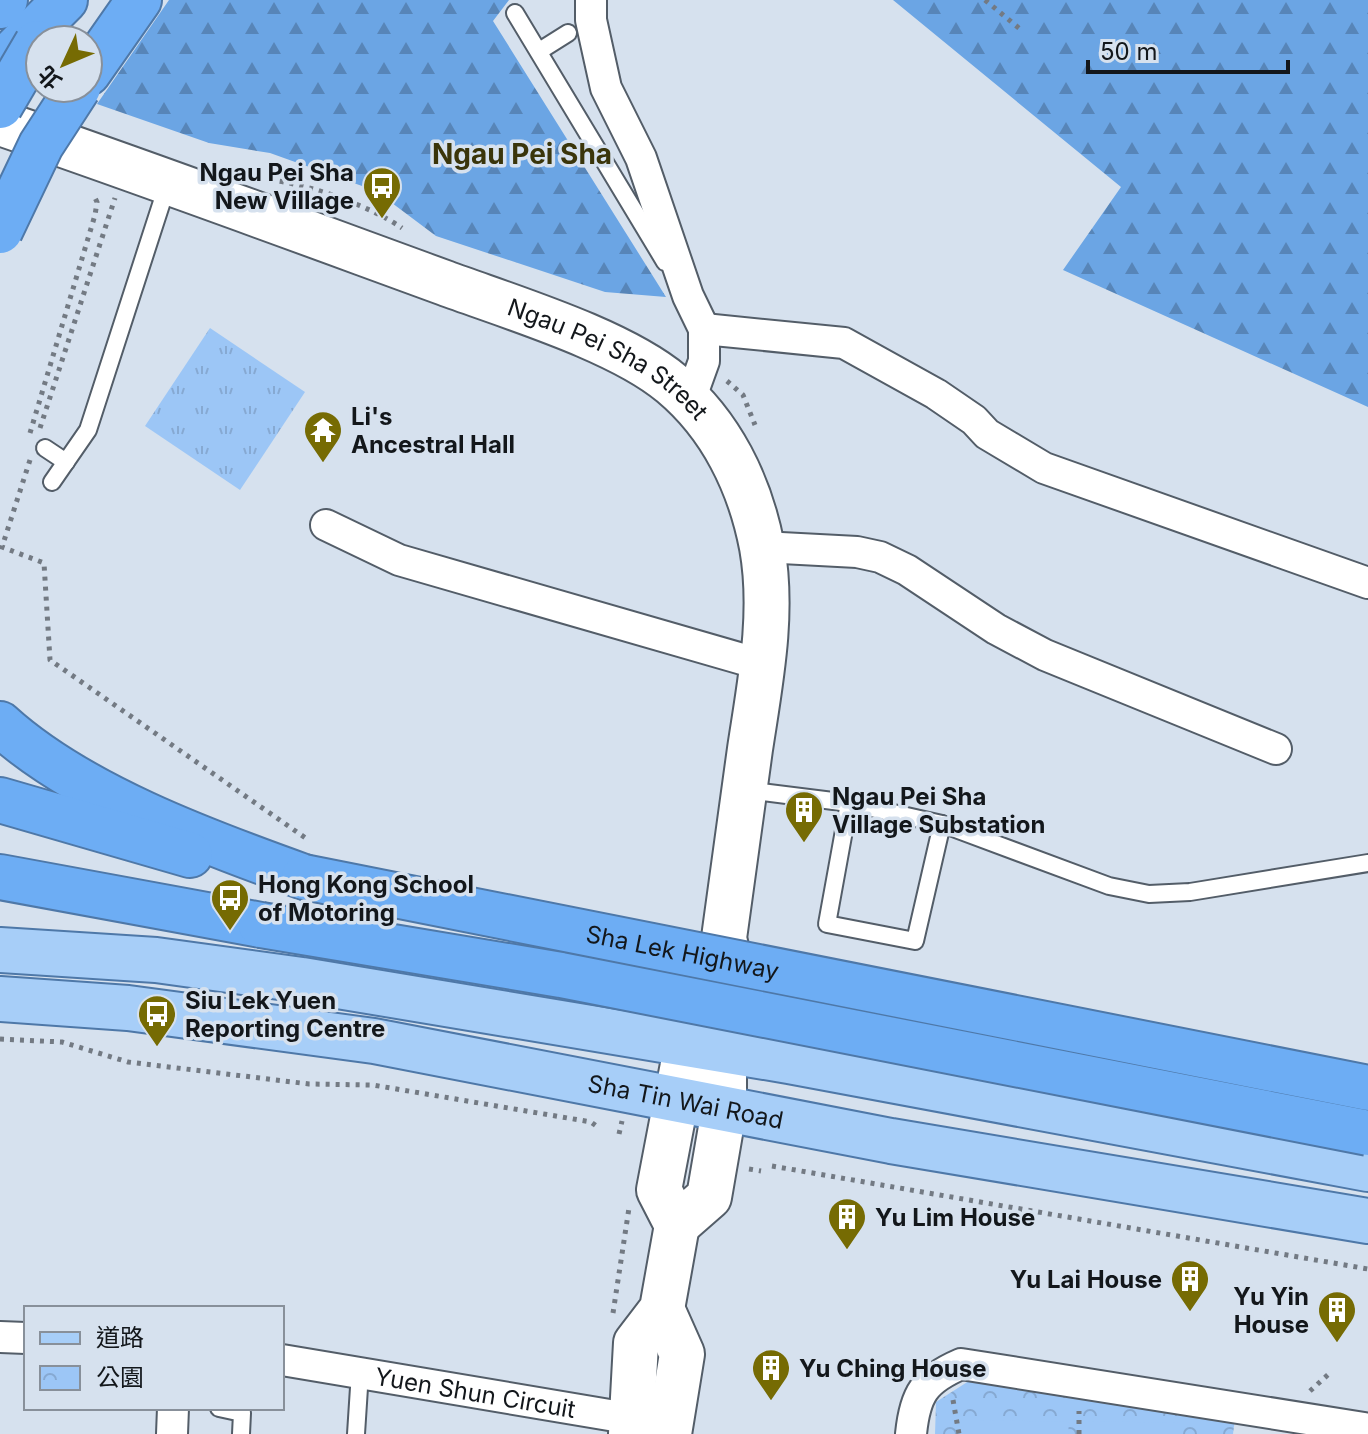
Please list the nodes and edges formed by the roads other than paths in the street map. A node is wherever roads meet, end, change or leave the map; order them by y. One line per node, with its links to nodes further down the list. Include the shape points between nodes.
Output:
1 (5, 0): 7 (highway)
2 (139, 0): 8 (highway)
3 (591, 0): 15 (street, via 606,88 641,158)
4 (63, 4): 7 (highway)
5 (515, 13): 9 (lane)
6 (568, 33): 9 (lane)
7 (16, 38): 11 (highway, bridge)
8 (104, 50)
9 (541, 50): 15 (lane)
10 (68, 104): 14 (highway, bridge, via 41,145)
11 (0, 106)
12 (0, 123): 13 (street, Ngau Pei Sha Street)
13 (168, 181): 17 (street, Ngau Pei Sha Street, via 553,323 645,365); 19 (lane, via 88,430)
14 (0, 231)
15 (688, 296): 16 (street)
16 (704, 329): 17 (street, via 704,361); 23 (street, via 844,343 936,394 987,434 1044,468)
17 (690, 400): 22 (street, Ngau Pei Sha Street, via 735,463)
18 (37, 449): 19 (lane)
19 (66, 462): 20 (lane)
20 (52, 482)
21 (326, 525): 24 (street, via 399,560)
22 (762, 547): 24 (street, Ngau Pei Sha Street); 26 (street, via 880,557 1045,655)
23 (1368, 583)
24 (763, 665): 27 (street, Ngau Pei Sha Street)
25 (0, 724): 31 (highway, via 92,787 228,850)
26 (1276, 749)
27 (744, 790): 29 (lane); 38 (street, Ngau Pei Sha Street, via 724,938 731,970)
28 (0, 800): 31 (highway, Sha Lek Highway, via 214,862)
29 (849, 803): 30 (lane); 30 (lane, via 827,924 915,941)
30 (942, 824): 32 (lane, via 1109,886 1149,894)
31 (309, 860): 39 (highway, Sha Lek Highway, bridge)
32 (1368, 863)
33 (0, 877): 34 (highway, Sha Lek Highway)
34 (58, 889): 35 (highway); 42 (highway, Sha Lek Highway, bridge, via 561,975)
35 (0, 890)
36 (0, 950): 38 (main road, via 186,964)
37 (0, 999): 40 (main road, Sha Tin Wai Road, via 128,1008 311,1032)
38 (705, 1048): 40 (street, Ngau Pei Sha Street); 41 (street, Ngau Pei Sha Street); 43 (main road)
39 (1368, 1088)
40 (677, 1101): 41 (main road, Sha Tin Wai Road); 45 (street, Ngau Pei Sha Street, via 659,1190)
41 (724, 1110): 44 (main road, Sha Tin Wai Road); 45 (street, Ngau Pei Sha Street, via 709,1197)
42 (1368, 1133)
43 (1368, 1169)
44 (1368, 1221)
45 (677, 1225): 52 (street, via 662,1309 636,1343)
46 (0, 1337): 47 (street)
47 (24, 1338)
48 (284, 1360): 49 (street, Yuen Shun Circuit)
49 (360, 1372): 52 (street, Yuen Shun Circuit); 56 (lane)
50 (173, 1410): 54 (street)
51 (228, 1410): 55 (lane, via 242,1413)
52 (650, 1428)
53 (1366, 1429): 57 (street, via 961,1364 925,1387 914,1403)
54 (172, 1434)
55 (241, 1434)
56 (356, 1434)
57 (911, 1434)

